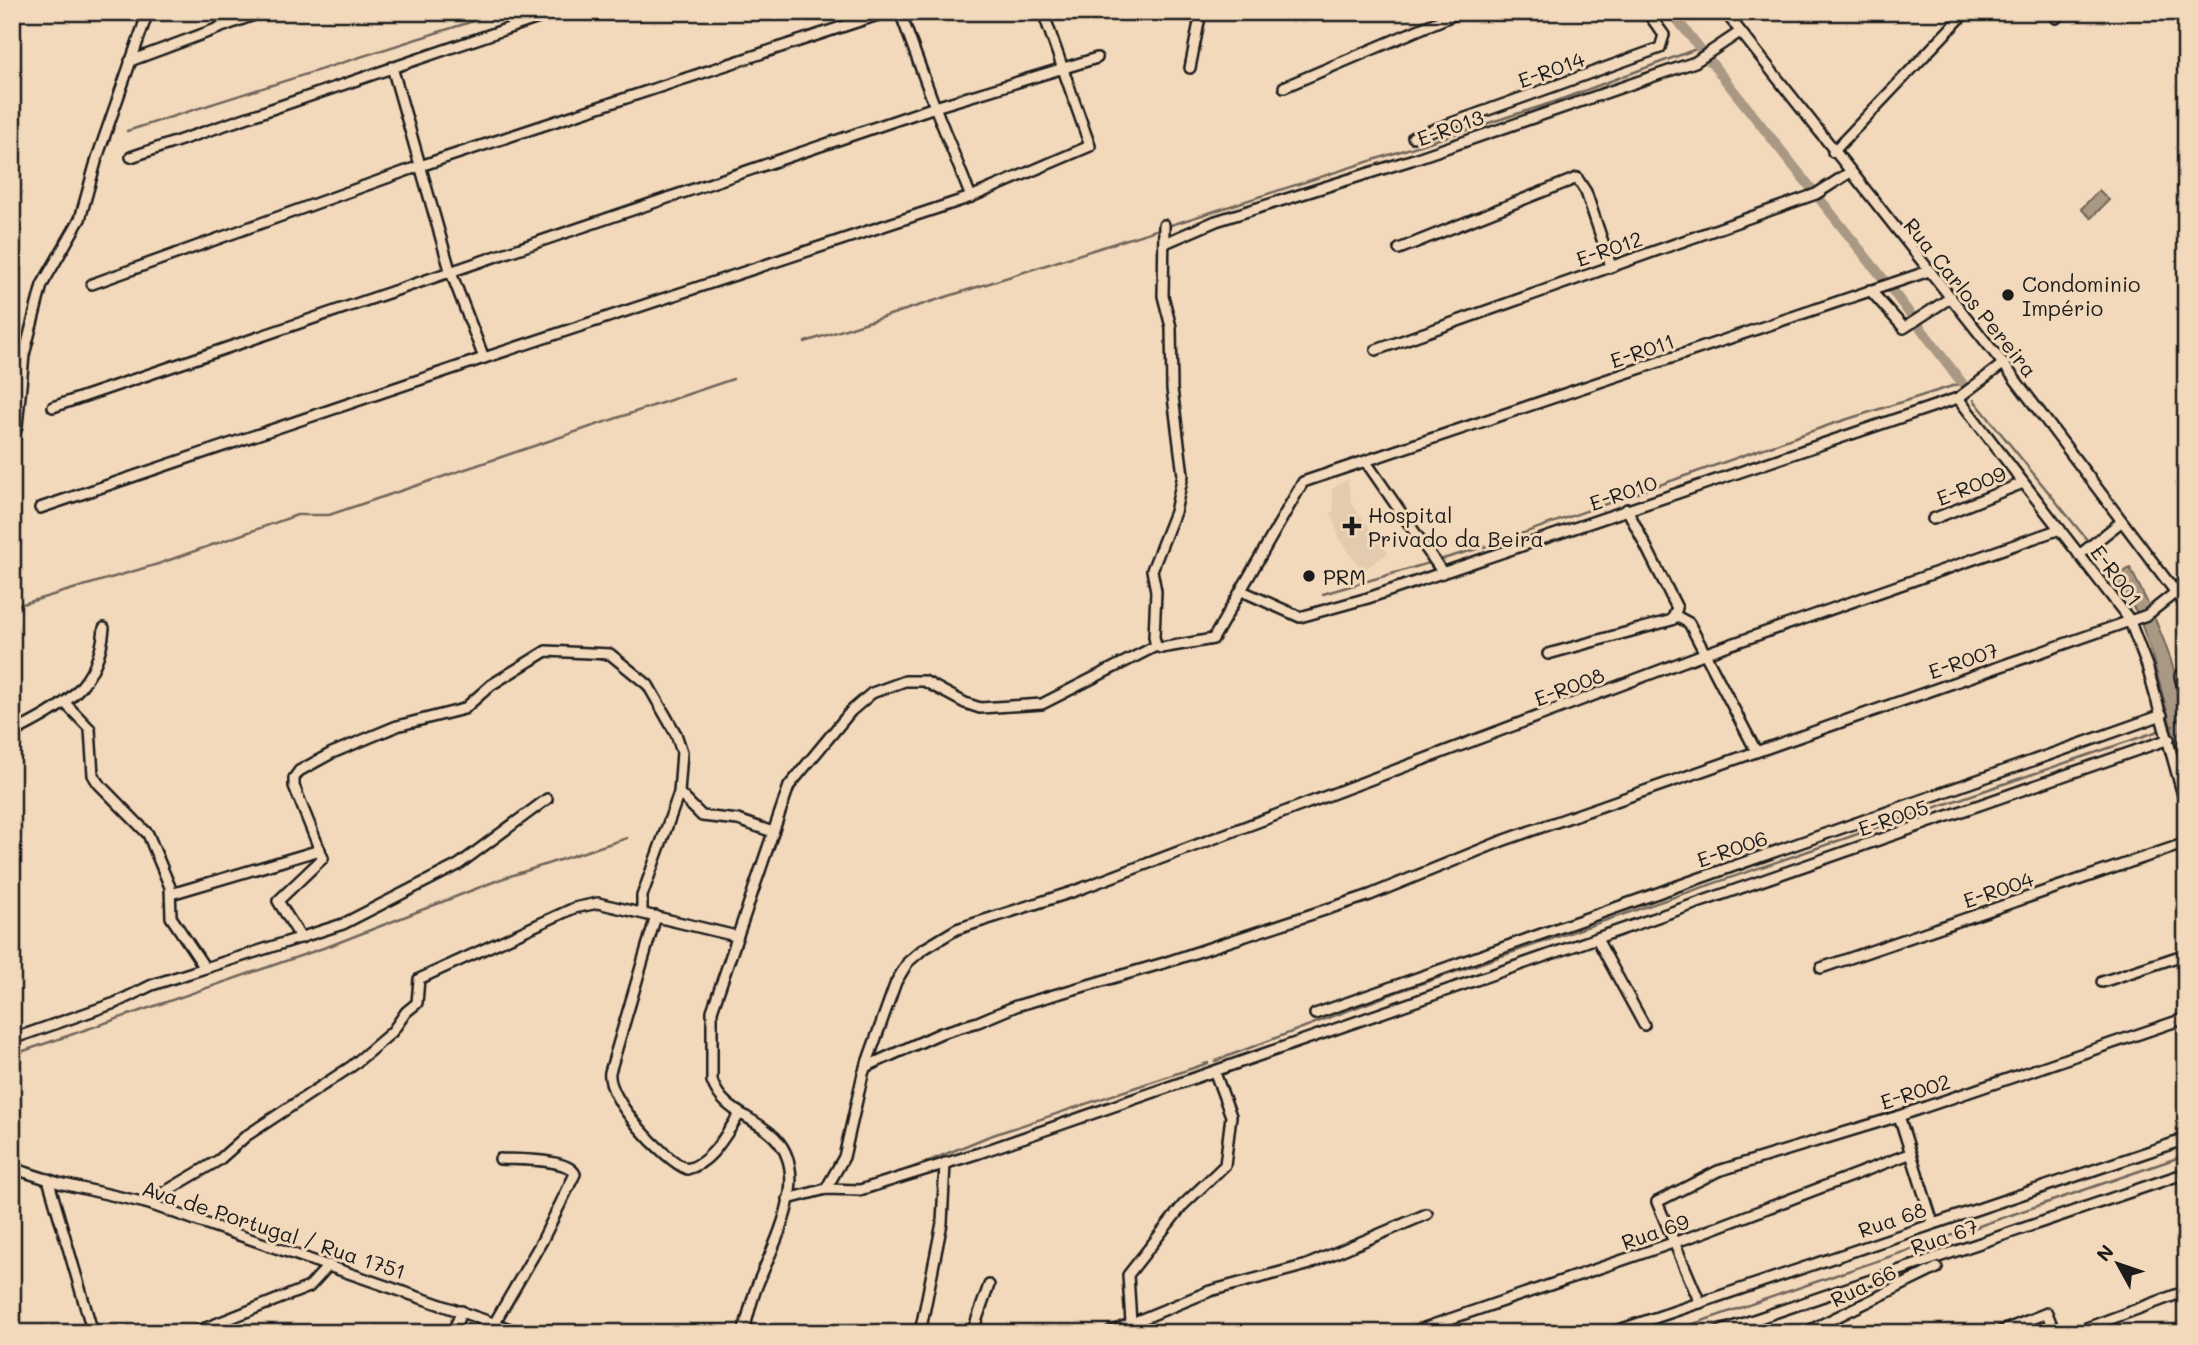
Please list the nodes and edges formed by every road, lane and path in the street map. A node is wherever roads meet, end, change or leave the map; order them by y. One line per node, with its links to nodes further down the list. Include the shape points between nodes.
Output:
1 (148, 12): 16 (street)
2 (262, 12): 16 (street)
3 (556, 12): 18 (street)
4 (887, 12): 25 (street)
5 (900, 12): 21 (street)
6 (1043, 12): 17 (street)
7 (1202, 12): 19 (street)
8 (1460, 12): 20 (street)
9 (1647, 12): 22 (street, E-R014, via 1664,35 1660,48)
10 (1725, 12): 14 (street, Rua Carlos Pereira)
11 (1966, 12): 23 (street)
12 (2051, 12): 13 (street, via 2056,18)
13 (2062, 12)
14 (1741, 32): 23 (street, Rua Carlos Pereira); 29 (street, E-R013, via 1685,66 1216,221)
15 (1097, 58): 17 (street)
16 (130, 61): 42 (street, via 80,219 42,285 23,355)
17 (1060, 66): 21 (street); 27 (street, via 1090,146)
18 (392, 67): 24 (street); 25 (street)
19 (1189, 68)
20 (1284, 87)
21 (935, 107): 27 (street); 32 (street)
22 (1413, 137)
23 (1833, 152): 26 (street, Rua Carlos Pereira)
24 (131, 157)
25 (420, 166): 32 (street); 34 (street)
26 (1849, 173): 31 (street, E-R012, via 1816,194); 33 (street, Rua Carlos Pereira)
27 (971, 197): 38 (street)
28 (1164, 225): 29 (street)
29 (1165, 243): 59 (street, via 1163,296 1171,327 1172,389 1183,475 1175,512 1152,570)
30 (1399, 249): 31 (street, via 1577,178)
31 (1611, 266): 37 (street, E-R012)
32 (450, 270): 38 (street); 41 (street)
33 (1929, 271): 35 (street, E-R011); 36 (street, Rua Carlos Pereira)
34 (92, 284)
35 (1870, 289): 36 (street, via 1904,328); 43 (street, E-R011)
36 (1950, 298): 39 (street, Rua Carlos Pereira)
37 (1376, 350)
38 (484, 358): 45 (street)
39 (2003, 364): 40 (street, E-R010); 48 (street, Rua Carlos Pereira)
40 (1958, 398): 44 (street, E-R001); 46 (street, E-R010)
41 (53, 407)
42 (12, 443)
43 (1366, 462): 51 (street); 53 (street, E-R011, via 1303,482)
44 (2022, 483): 47 (street, E-R009); 49 (street, E-R001)
45 (40, 508)
46 (1627, 509): 51 (street, E-R010); 56 (street, via 1677,608)
47 (1933, 519)
48 (2121, 522): 50 (street); 54 (street, Rua Carlos Pereira)
49 (2060, 529): 50 (street, E-R001); 60 (street, E-R008)
50 (2079, 555): 57 (street, E-R001)
51 (1443, 573): 53 (street, E-R010, via 1300,617)
52 (2186, 576): 54 (street, E-R007)
53 (1241, 591): 59 (street, E-R011, via 1213,639)
54 (2176, 592): 55 (street, Rua Carlos Pereira); 57 (street, E-R007, via 2147,615)
55 (2186, 606)
56 (1676, 616): 60 (street, via 1689,623); 61 (street)
57 (2129, 619): 65 (street, E-R001); 68 (street, E-R007)
58 (104, 628): 64 (street, via 94,671)
59 (1156, 646): 72 (street, via 1042,704 980,708 924,681 905,681 872,693 795,774)
60 (1706, 653): 68 (street); 91 (street, E-R008, via 1094,884 974,922 908,962 896,982)
61 (1548, 654)
62 (2186, 671): 63 (street, via 2180,676)
63 (2186, 701)
64 (65, 703): 66 (street); 75 (street, via 90,729 93,775 148,834)
65 (2161, 715): 67 (street, E-R001); 87 (street, E-R006)
66 (12, 733)
67 (2169, 739): 71 (street, E-R001); 82 (street, E-R005)
68 (1756, 751): 91 (street, E-R007, via 1502,841 1370,895 1016,1006)
69 (680, 793): 72 (street, via 702,816 738,820); 74 (street, via 682,752 648,685 610,654 546,651 491,685 464,709 397,726 299,771 294,786); 76 (street)
70 (547, 799): 81 (street, via 458,864 344,924)
71 (2186, 806)
72 (773, 832): 80 (street)
73 (2186, 843): 85 (street, E-R004)
74 (320, 850): 75 (street); 81 (street, via 323,858 278,901)
75 (171, 894): 84 (street, via 171,917)
76 (642, 896): 77 (street); 78 (street)
77 (628, 909): 78 (street); 104 (street, via 604,903 574,908 419,979 417,1003 352,1066 246,1136 219,1160)
78 (642, 912): 79 (street)
79 (656, 916): 80 (street); 93 (street, via 610,1072 611,1086 625,1113 675,1163 687,1169 708,1157)
80 (736, 936): 93 (street, via 712,1011 712,1066 715,1090)
81 (301, 938): 84 (street)
82 (1597, 939): 89 (street); 92 (street)
83 (2186, 954): 86 (street)
84 (205, 968): 90 (street)
85 (1821, 968)
86 (2102, 982)
87 (1315, 1014)
88 (2186, 1018): 94 (street, E-R002)
89 (1644, 1025)
90 (12, 1039)
91 (865, 1067): 102 (street, E-R008, via 844,1157)
92 (1214, 1073): 98 (street); 115 (street, via 1231,1116 1225,1165 1183,1205 1128,1275)
93 (739, 1115): 103 (street, via 783,1144 789,1164)
94 (1899, 1116): 96 (street); 107 (street, E-R002, via 1718,1171 1657,1202)
95 (2186, 1139): 106 (street, Rua 68)
96 (1909, 1154): 106 (street); 107 (street, Rua 69)
97 (500, 1159): 114 (street, via 561,1163 575,1174)
98 (945, 1163): 102 (street, via 860,1190); 121 (street, via 942,1223)
99 (12, 1168): 101 (street, Ava de Portugal / Rua 1751)
100 (2186, 1173): 126 (street, Rua 67)
101 (48, 1179): 104 (street, Ava de Portugal / Rua 1751); 117 (street)
102 (826, 1189): 103 (street)
103 (788, 1199): 120 (street)
104 (146, 1203): 108 (street, Ava de Portugal / Rua 1751)
105 (1427, 1214): 115 (street, via 1307,1265 1210,1292)
106 (1933, 1223): 112 (street, Rua 68)
107 (1674, 1242): 112 (street); 124 (street, Rua 69)
108 (329, 1265): 113 (street, Ava de Portugal / Rua 1751); 116 (street, via 310,1287)
109 (1937, 1268): 127 (street, Rua 66)
110 (989, 1285): 122 (street)
111 (2186, 1291): 130 (street)
112 (1700, 1303): 125 (street, Rua 68)
113 (462, 1311): 114 (street, Ava de Portugal / Rua 1751); 118 (street)
114 (495, 1322): 119 (street, Ava de Portugal / Rua 1751)
115 (1131, 1323): 123 (street)
116 (198, 1331)
117 (93, 1333)
118 (452, 1333)
119 (522, 1333)
120 (743, 1333)
121 (920, 1333)
122 (972, 1333)
123 (1108, 1333)
124 (1409, 1333)
125 (1610, 1333)
126 (1715, 1333)
127 (1804, 1333)
128 (1997, 1333): 129 (street, via 2048,1313)
129 (2056, 1333)
130 (2073, 1333)

